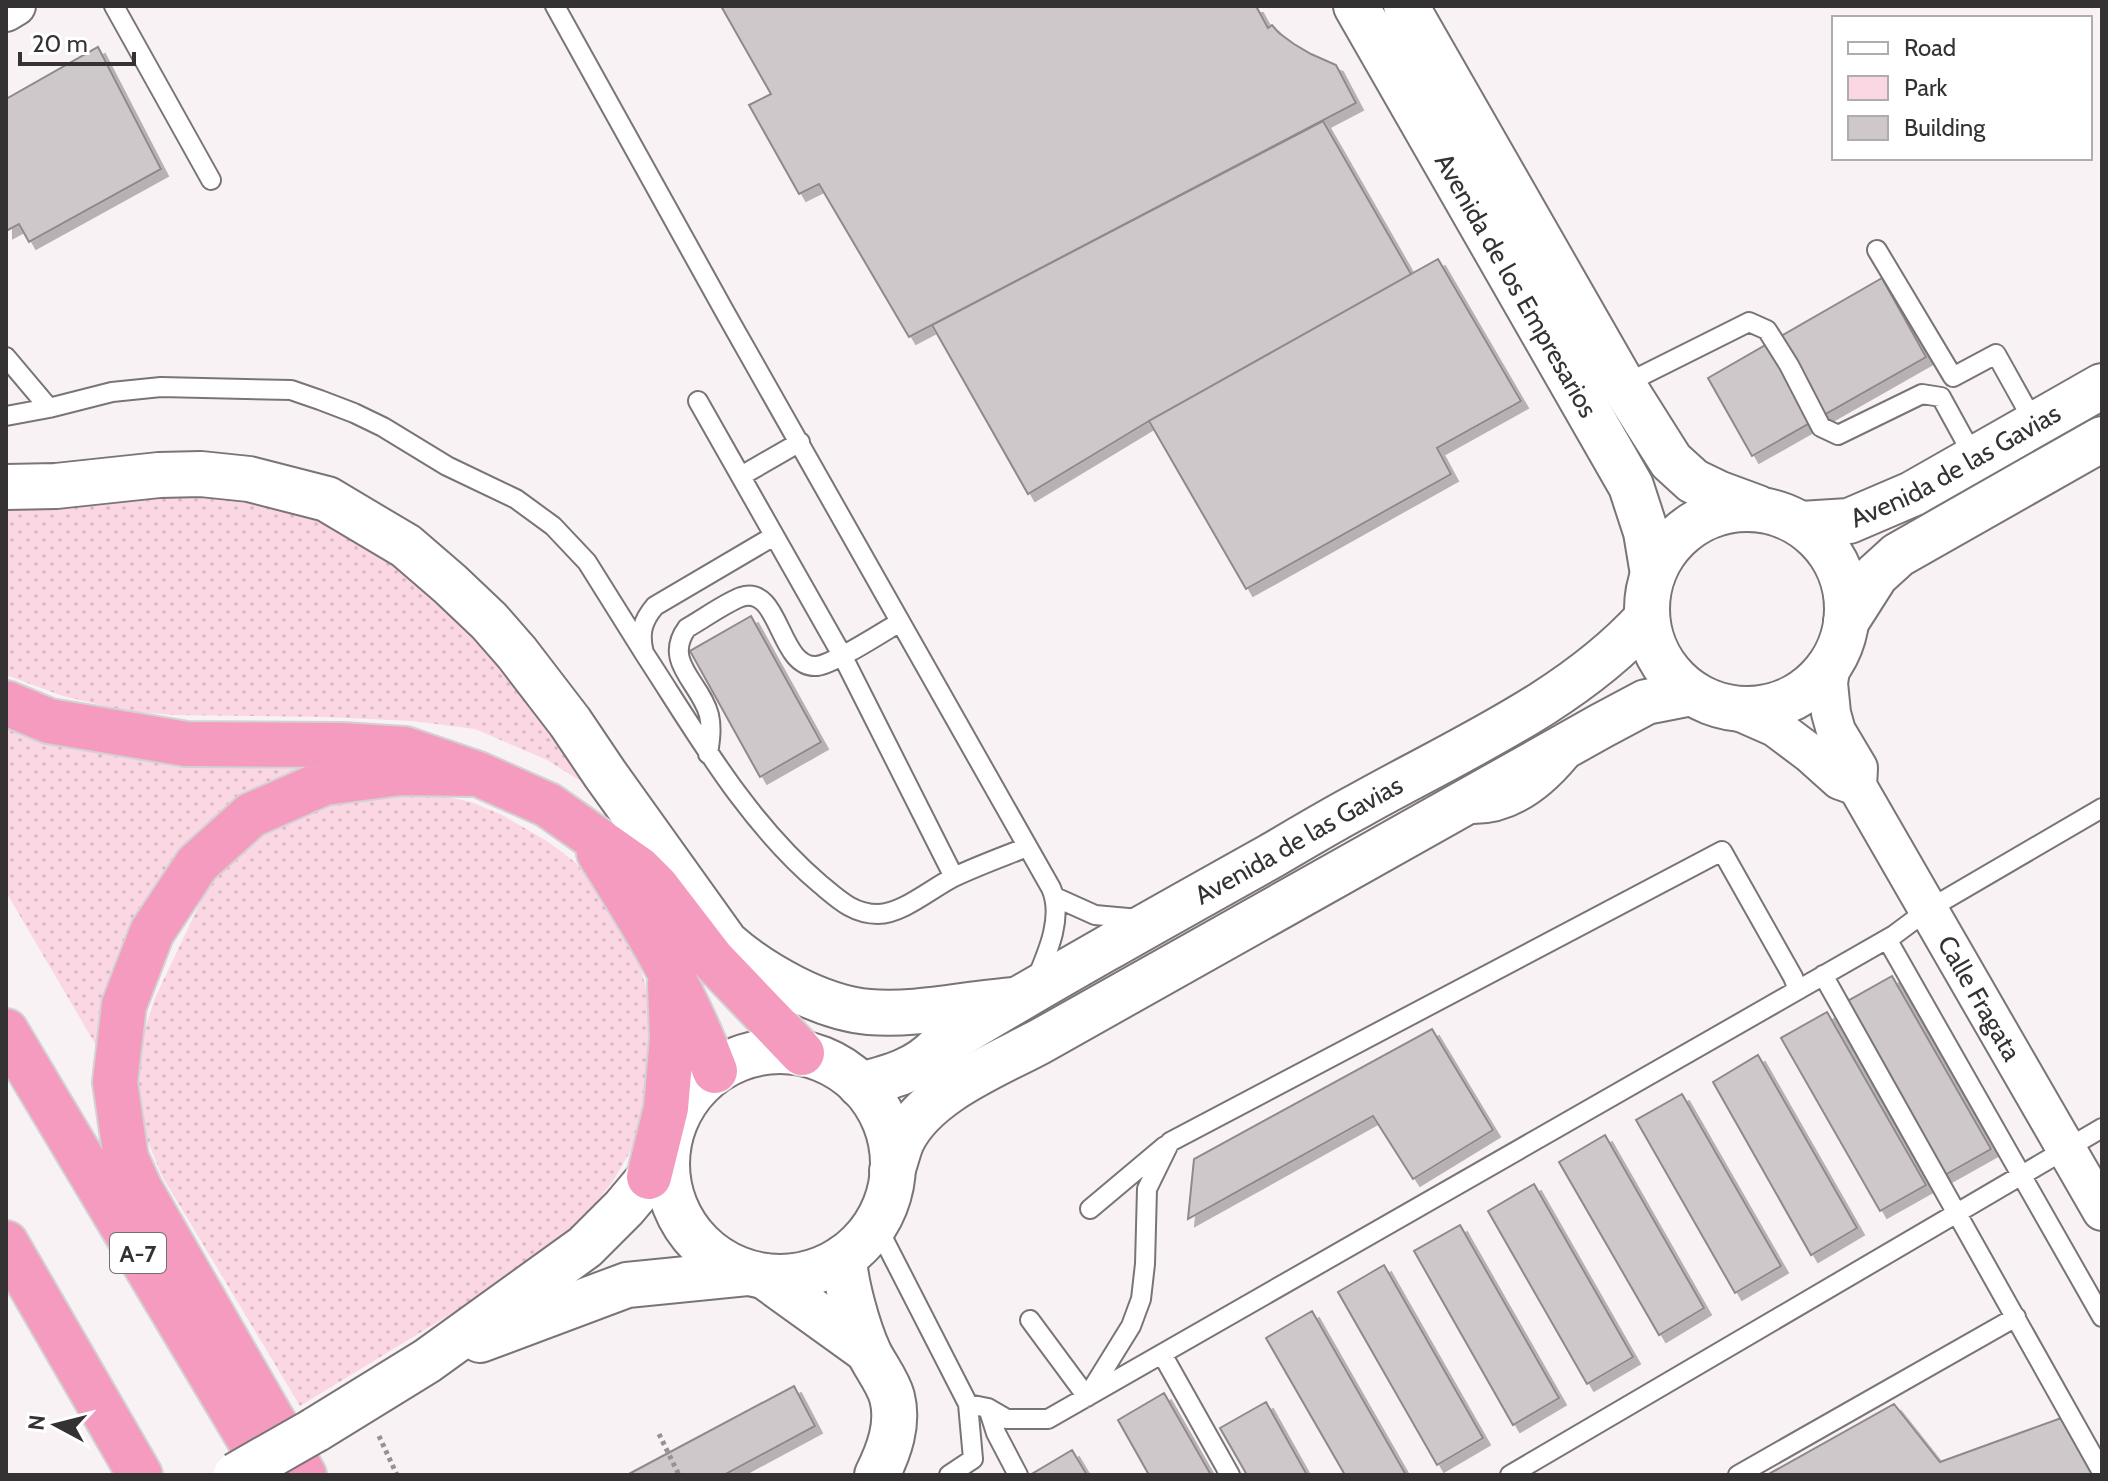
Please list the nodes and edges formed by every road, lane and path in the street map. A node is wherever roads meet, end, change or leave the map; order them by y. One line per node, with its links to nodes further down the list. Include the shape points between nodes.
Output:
1 (16, 6): 6 (street)
2 (114, 6): 7 (lane)
3 (555, 6): 19 (lane)
4 (1356, 6): 26 (street, Avenida de los Empresarios, via 1631,486)
5 (1406, 6): 11 (street, Avenida de los Empresarios)
6 (6, 12)
7 (211, 180)
8 (1877, 250): 10 (lane)
9 (6, 357): 15 (lane)
10 (1953, 377): 13 (lane); 17 (lane, via 1996,354)
11 (1623, 385): 13 (lane, via 1749,322 1767,330 1821,427 1838,435 1922,394); 23 (street, Avenida de los Empresarios, via 1671,461 1693,481)
12 (2102, 386): 17 (street, Avenida de las Gavias)
13 (1941, 397): 20 (lane)
14 (698, 401): 21 (lane)
15 (49, 408): 16 (lane); 30 (lane, via 130,389 217,387 291,390 354,413 516,499 553,526 587,562)
16 (6, 416)
17 (2035, 424): 20 (street, Avenida de las Gavias)
18 (2102, 439): 29 (street, Avenida de las Gavias, via 1898,555 1876,575)
19 (800, 442): 21 (lane); 28 (lane)
20 (1975, 459): 24 (street, Avenida de las Gavias, via 1849,521)
21 (741, 476): 25 (lane)
22 (6, 487): 42 (street, via 201,474 249,479 327,499 406,546 489,621 570,722)
23 (1760, 509): 24 (street); 26 (street, via 1737,508 1695,523 1677,536)
24 (1801, 524): 29 (street, via 1833,556 1842,577)
25 (774, 536): 30 (lane, via 655,606 642,627); 31 (lane)
26 (1653, 574): 27 (street)
27 (1647, 618): 33 (street, via 1662,661); 46 (street, Avenida de las Gavias, via 1605,660 1542,706)
28 (900, 622): 31 (lane); 41 (lane)
29 (1846, 622): 32 (street)
30 (644, 653): 36 (lane)
31 (842, 655): 36 (lane, via 823,665 801,662 769,608 750,596 687,628 678,658 708,713); 43 (lane)
32 (1831, 664): 35 (street, via 1789,700); 38 (street, Calle Fragata, via 1831,713 1858,768)
33 (1692, 693): 35 (street); 63 (street, Avenida de las Gavias, via 1646,702 956,1086 920,1114 902,1140)
34 (6, 703): 37 (highway, via 49,721 186,744 405,749)
35 (1734, 709): 38 (street, Calle Fragata, via 1775,727 1840,780)
36 (708, 754): 43 (lane, via 751,814 802,869 852,909 880,914 900,908)
37 (478, 774): 40 (highway, via 548,805); 87 (highway, via 401,773 324,783 251,815 197,864 152,932 124,1005 115,1082 126,1158)
38 (1857, 786): 45 (street, Calle Fragata)
39 (2102, 808): 45 (lane)
40 (587, 834): 47 (highway, via 639,869); 50 (highway)
41 (1027, 847): 43 (lane); 44 (lane)
42 (664, 858): 47 (highway); 49 (street, via 726,943)
43 (954, 877)
44 (1055, 897): 46 (lane, via 1095,915); 53 (lane, via 1053,939)
45 (1929, 909): 48 (lane); 61 (street, Calle Fragata)
46 (1166, 915): 53 (street, Avenida de las Gavias)
47 (686, 926): 49 (street); 56 (highway, via 712,959)
48 (1887, 939): 51 (lane); 64 (lane)
49 (743, 958): 53 (street, via 793,988 867,1012 942,1009)
50 (669, 970): 57 (highway); 62 (highway, via 672,1038)
51 (1823, 975): 52 (lane); 67 (lane)
52 (1798, 990): 60 (lane, via 1722,851); 76 (lane)
53 (1024, 995): 55 (street, Avenida de las Gavias)
54 (6, 1031): 86 (highway, A-7)
55 (940, 1046): 56 (street, Avenida de las Gavias, via 852,1061); 58 (street, Avenida de las Gavias, via 899,1074)
56 (811, 1056): 57 (street, via 787,1050 761,1052); 58 (street, via 835,1064)
57 (715, 1071): 62 (street, via 681,1109)
58 (860, 1085): 63 (street, via 885,1121)
59 (2102, 1128): 61 (lane)
60 (1170, 1142): 65 (lane); 78 (lane, via 1147,1189 1141,1299 1131,1326)
61 (2067, 1149): 64 (lane); 66 (street, Calle Fragata)
62 (658, 1167): 71 (street, via 687,1229 704,1248 724,1263); 77 (street, via 585,1247)
63 (892, 1171): 68 (street)
64 (2021, 1175): 67 (lane); 73 (lane)
65 (1090, 1209)
66 (2102, 1211)
67 (1957, 1213): 72 (lane); 94 (lane)
68 (878, 1219): 70 (street); 79 (lane)
69 (6, 1243): 83 (highway)
70 (844, 1257): 71 (street, via 798,1276); 75 (street)
71 (756, 1274): 75 (street); 77 (street, via 627,1285)
72 (2016, 1317): 84 (lane); 95 (lane)
73 (2102, 1317)
74 (1030, 1320): 78 (lane)
75 (868, 1351): 90 (street, via 892,1397 894,1433)
76 (1162, 1354): 78 (lane); 93 (lane)
77 (427, 1361): 85 (street, bridge)
78 (1087, 1397): 80 (lane, via 1048,1419 1007,1419)
79 (968, 1404): 80 (lane); 91 (lane, via 973,1459)
80 (988, 1408): 92 (lane)
81 (659, 1434): 89 (path)
82 (378, 1435): 88 (path)
83 (125, 1465)
84 (2102, 1472)
85 (236, 1475)
86 (270, 1475)
87 (304, 1475)
88 (397, 1475)
89 (679, 1475)
90 (877, 1475)
91 (949, 1475)
92 (1018, 1475)
93 (1230, 1475)
94 (1510, 1475)
95 (1738, 1475)

